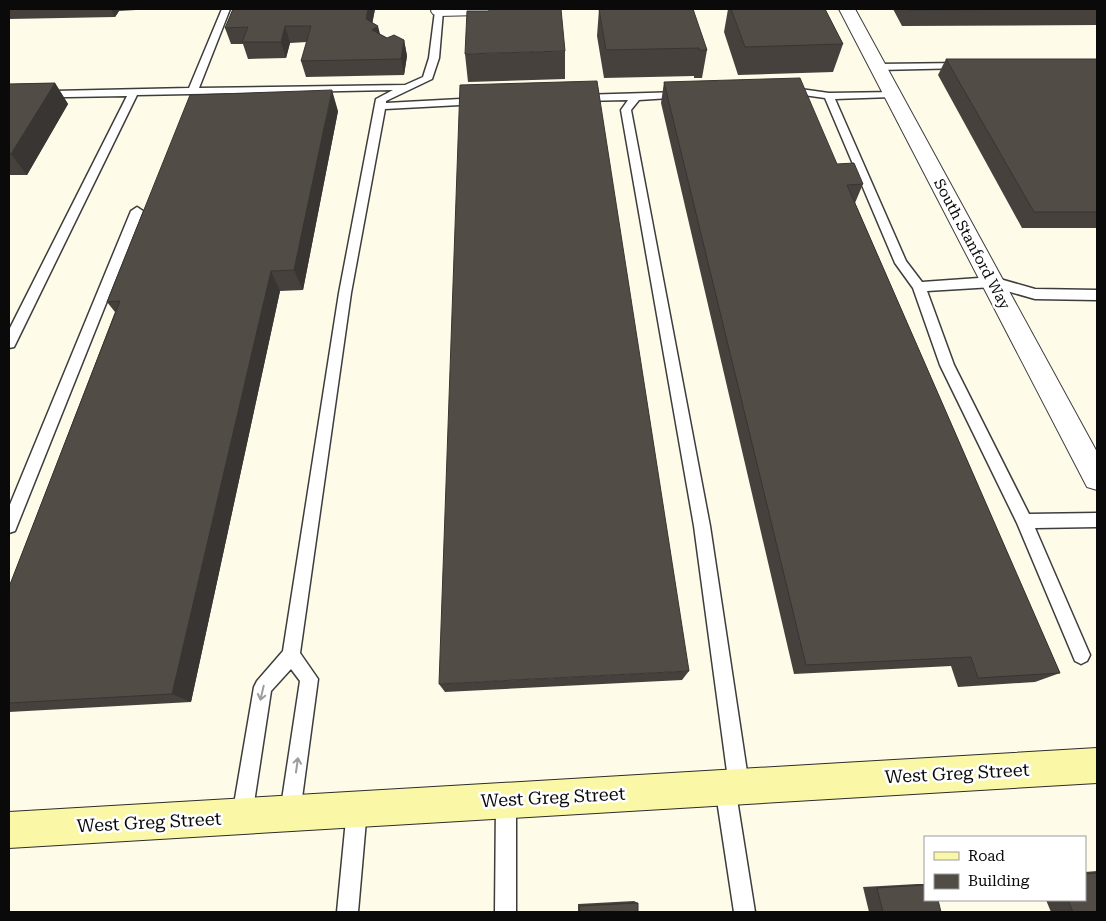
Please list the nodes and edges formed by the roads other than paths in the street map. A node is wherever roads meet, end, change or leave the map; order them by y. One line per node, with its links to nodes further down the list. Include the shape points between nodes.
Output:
1 (226, 9): 9 (lane)
2 (515, 9): 4 (street)
3 (847, 9): 6 (street, South Stanford Way)
4 (439, 11): 7 (lane, via 434,58 427,79)
5 (978, 66): 6 (lane)
6 (878, 67): 12 (street, South Stanford Way)
7 (410, 86): 9 (lane); 18 (lane, via 381,99)
8 (776, 90): 14 (lane)
9 (193, 91): 10 (lane)
10 (133, 93): 13 (lane); 23 (lane)
11 (692, 94): 15 (lane)
12 (892, 94): 14 (lane); 20 (street, South Stanford Way)
13 (9, 95)
14 (829, 96): 21 (lane, via 902,263)
15 (636, 97): 16 (lane); 31 (lane, via 626,110 702,526)
16 (569, 98)
17 (493, 100): 18 (lane)
18 (380, 106): 28 (lane, via 345,293)
19 (137, 211): 27 (lane)
20 (993, 282): 21 (lane); 22 (lane, via 1035,294); 24 (street, South Stanford Way)
21 (919, 287): 26 (lane, via 947,365)
22 (1097, 294)
23 (9, 343)
24 (1097, 478)
25 (1097, 520): 26 (lane)
26 (1024, 521): 29 (lane)
27 (9, 526)
28 (291, 655): 34 (lane, one-way to 28, via 309,679); 35 (lane, one-way to 35, via 262,687)
29 (1081, 655)
30 (1097, 765): 31 (main road, West Greg Street)
31 (732, 786): 32 (main road, West Greg Street); 39 (lane)
32 (506, 800): 33 (main road, West Greg Street); 38 (lane)
33 (357, 809): 34 (main road, West Greg Street); 37 (lane)
34 (290, 813): 35 (main road, West Greg Street)
35 (242, 816): 36 (main road, West Greg Street)
36 (9, 830)
37 (348, 912)
38 (505, 912)
39 (745, 912)

